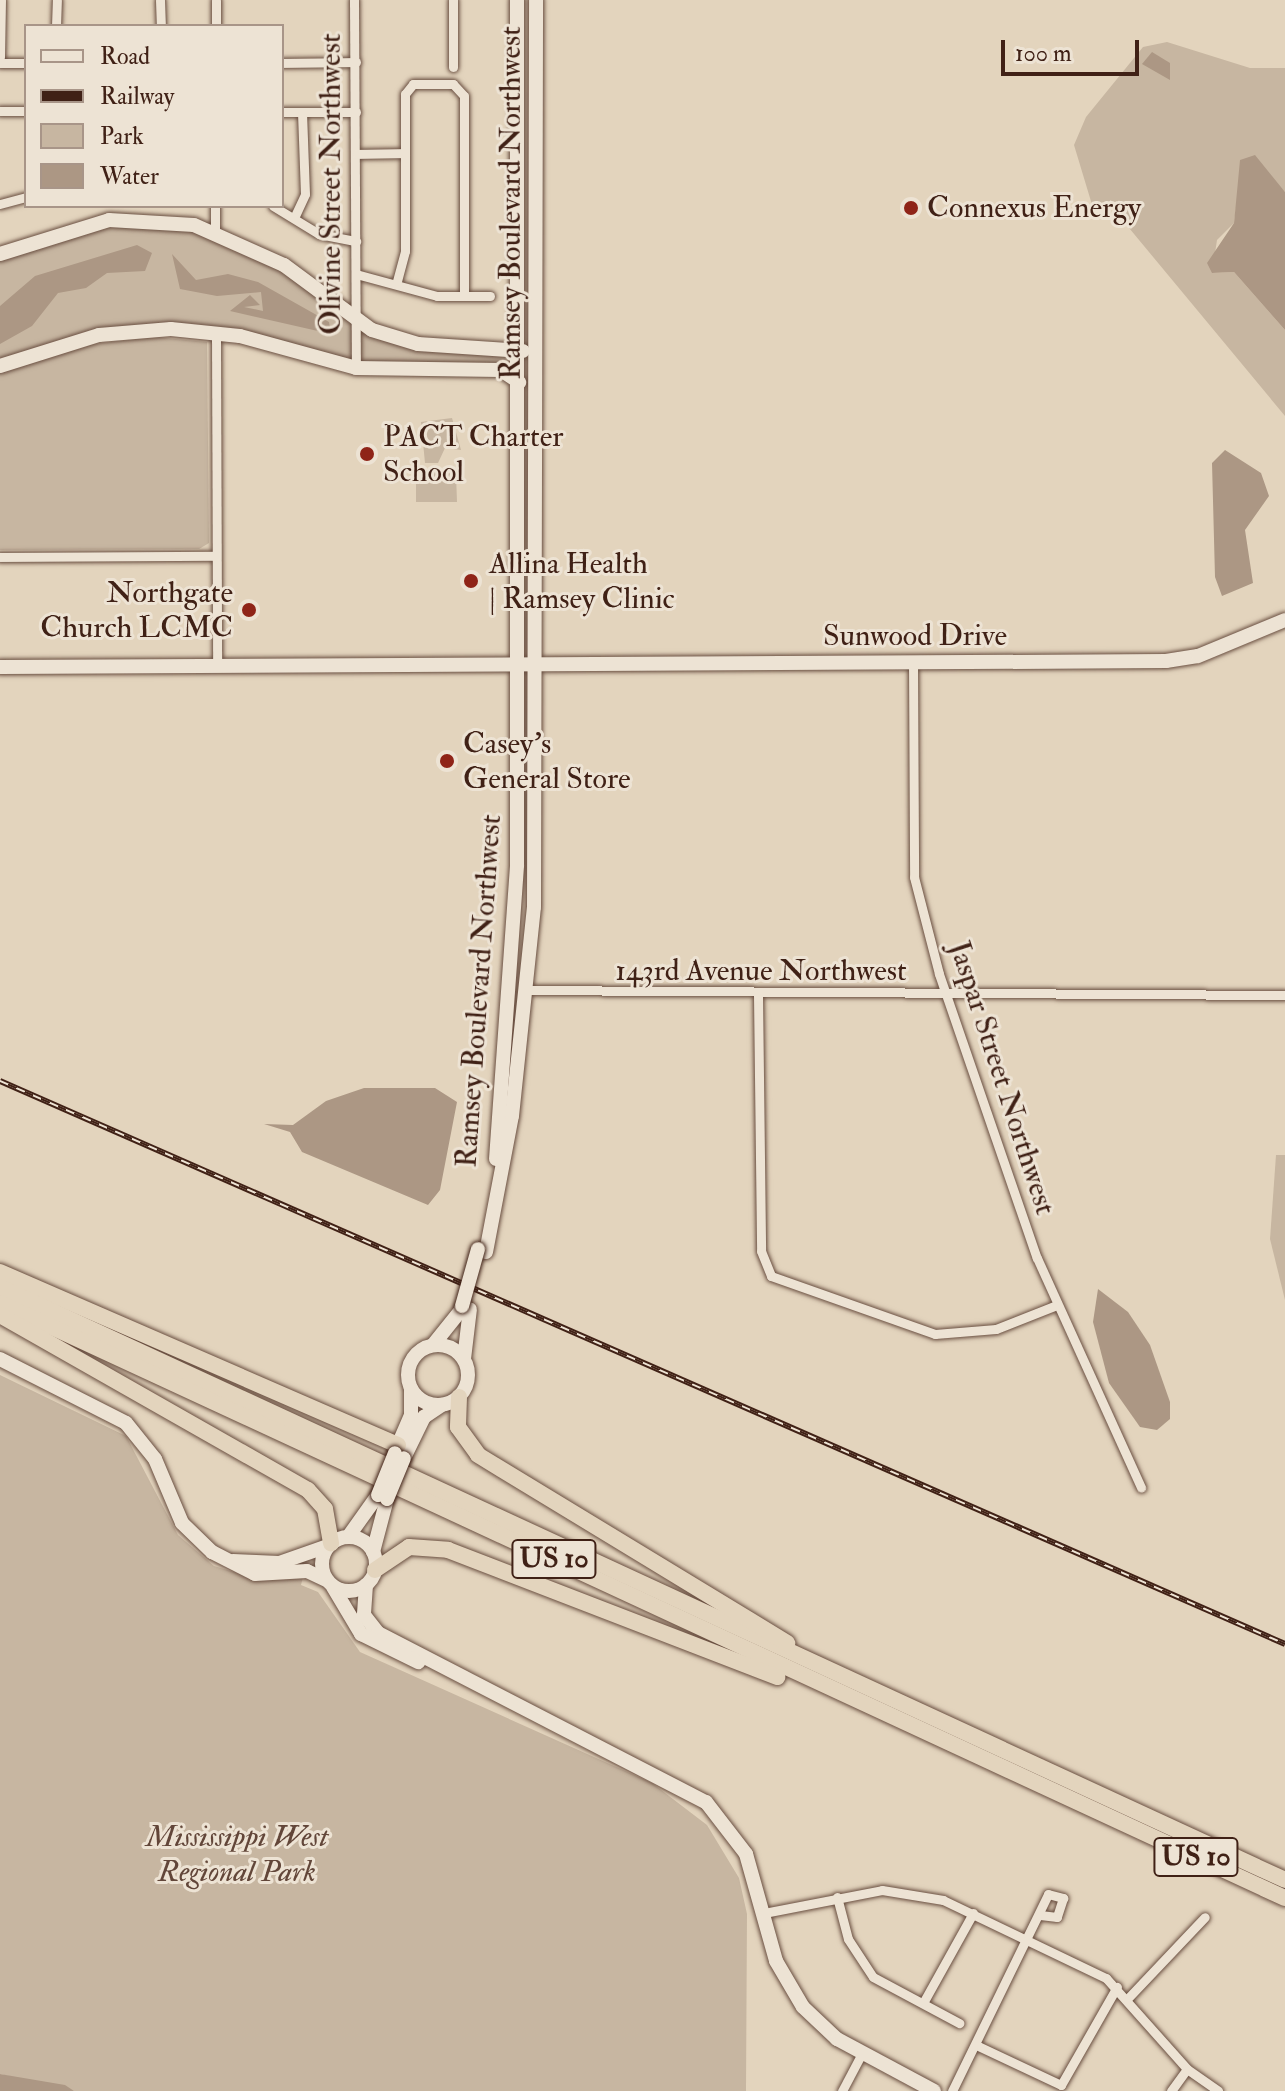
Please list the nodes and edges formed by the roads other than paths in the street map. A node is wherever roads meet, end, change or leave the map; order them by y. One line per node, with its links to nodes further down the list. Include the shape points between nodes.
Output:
1 (1, 0): 12 (street)
2 (57, 0): 9 (street)
3 (160, 0): 10 (street)
4 (216, 0): 11 (street)
5 (354, 0): 13 (street, Olivine Street Northwest)
6 (453, 0): 17 (street)
7 (517, 0): 39 (street, Ramsey Boulevard Northwest)
8 (536, 0): 43 (street, Ramsey Boulevard Northwest)
9 (56, 24)
10 (161, 24)
11 (216, 24)
12 (0, 57)
13 (356, 62): 16 (street); 22 (street, Olivine Street Northwest)
14 (0, 63): 15 (street)
15 (24, 63)
16 (284, 63)
17 (453, 67)
18 (0, 111): 19 (street)
19 (24, 111)
20 (284, 112): 21 (street)
21 (302, 112): 22 (street); 29 (street, via 305,194)
22 (356, 112): 24 (street, Olivine Street Northwest)
23 (405, 153): 24 (street); 34 (street, via 405,251); 35 (street, via 408,87 453,84 464,96)
24 (357, 154): 31 (street, Olivine Street Northwest)
25 (24, 198): 26 (street)
26 (0, 204)
27 (215, 208): 30 (street)
28 (276, 208): 29 (street)
29 (294, 218): 31 (street, via 331,239)
30 (215, 231): 32 (street, via 155,219 109,220); 37 (street, via 284,265)
31 (356, 241): 33 (street, Olivine Street Northwest)
32 (0, 254)
33 (356, 274): 34 (street); 37 (street, Olivine Street Northwest)
34 (397, 281): 35 (street, via 437,296)
35 (464, 296): 36 (street)
36 (490, 296)
37 (356, 317): 39 (street, via 418,344); 41 (street, Olivine Street Northwest)
38 (216, 333): 40 (street, via 99,335); 41 (street); 44 (street)
39 (518, 348): 42 (street, Ramsey Boulevard Northwest); 43 (street, via 530,362 530,489)
40 (0, 366)
41 (356, 368): 42 (street, via 501,370)
42 (519, 382): 48 (street, Ramsey Boulevard Northwest)
43 (538, 503): 49 (street, Ramsey Boulevard Northwest)
44 (216, 556): 45 (street); 51 (street)
45 (0, 557)
46 (1285, 620): 47 (street, Sunwood Drive, via 1176,660)
47 (913, 662): 49 (street, Sunwood Drive); 54 (street, Jaspar Street Northwest, via 914,877)
48 (520, 664): 49 (street, Sunwood Drive); 51 (street, Sunwood Drive); 56 (street, Ramsey Boulevard Northwest, via 511,992 497,1157)
49 (539, 664): 52 (street, Ramsey Boulevard Northwest)
50 (0, 667): 51 (street, Sunwood Drive)
51 (217, 667)
52 (526, 990): 53 (street, 143rd Avenue Northwest); 56 (street, Ramsey Boulevard Northwest)
53 (758, 995): 54 (street, 143rd Avenue Northwest); 60 (street, via 761,1251 777,1280 935,1334 996,1329)
54 (946, 995): 55 (street, 143rd Avenue Northwest); 60 (street, Jaspar Street Northwest)
55 (1285, 995)
56 (482, 1251): 61 (street, Ramsey Boulevard Northwest, bridge)
57 (0, 1272): 69 (highway)
58 (0, 1287): 79 (highway, US 10)
59 (0, 1303): 80 (highway, US 10)
60 (1057, 1305): 70 (street, Jaspar Street Northwest)
61 (466, 1307): 63 (street, Ramsey Boulevard Northwest); 65 (street, Ramsey Boulevard Northwest)
62 (0, 1315): 73 (highway, via 308,1490 325,1509)
63 (433, 1345): 65 (street); 66 (street, via 412,1359)
64 (0, 1359): 75 (street, via 126,1423 155,1459 182,1523)
65 (464, 1359): 67 (street, via 468,1379)
66 (411, 1388): 68 (street); 69 (street, via 411,1415)
67 (459, 1397): 68 (street); 79 (highway, via 458,1427 478,1455)
68 (442, 1405): 69 (street, via 424,1417)
69 (399, 1452): 71 (street, bridge)
70 (1141, 1487)
71 (383, 1497): 72 (street); 74 (street)
72 (348, 1537): 73 (street); 74 (street)
73 (330, 1545): 75 (street, via 279,1563); 77 (street, via 321,1563)
74 (373, 1552): 76 (street)
75 (225, 1560): 77 (street, via 255,1574 307,1571)
76 (370, 1577): 77 (street, via 350,1591); 78 (street, via 364,1615 373,1629); 80 (highway, via 409,1547 448,1550)
77 (329, 1583): 78 (street, via 371,1642)
78 (434, 1666): 84 (street, via 695,1793 746,1854)
79 (864, 1690): 81 (highway, US 10)
80 (906, 1725): 83 (highway, US 10)
81 (1285, 1880)
82 (837, 1897): 84 (street); 85 (street, via 904,1889); 91 (street, via 848,1939 873,1977)
83 (1285, 1898)
84 (764, 1913): 94 (street, via 795,1996 824,2028)
85 (973, 1913): 88 (street); 91 (street)
86 (1040, 1915): 88 (street)
87 (1205, 1917): 90 (street)
88 (1031, 1939): 89 (street); 93 (street)
89 (1117, 1987): 90 (street); 93 (street, via 1061,2085)
90 (1129, 1997): 95 (street)
91 (923, 2003): 92 (street)
92 (959, 2023)
93 (976, 2045): 98 (street)
94 (862, 2053): 96 (street); 97 (street)
95 (1187, 2069): 99 (street); 100 (street)
96 (842, 2091)
97 (934, 2091)
98 (952, 2091)
99 (1171, 2091)
100 (1218, 2091)

